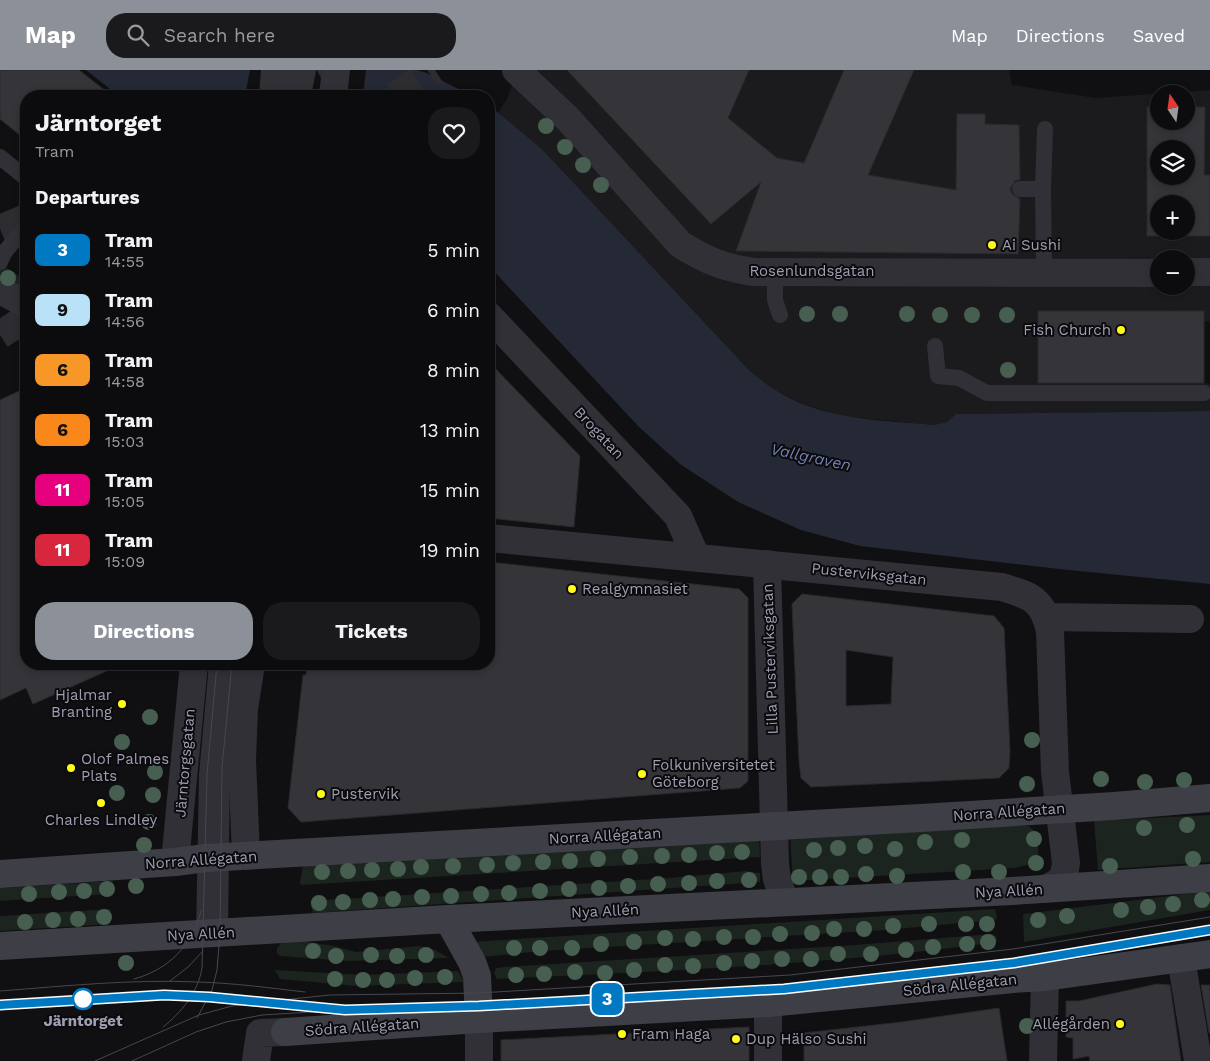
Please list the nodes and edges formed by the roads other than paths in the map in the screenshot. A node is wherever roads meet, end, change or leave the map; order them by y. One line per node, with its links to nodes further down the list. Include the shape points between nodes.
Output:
1 (275, 70): 6 (street)
2 (294, 70): 7 (lane, bridge)
3 (308, 70): 8 (lane, bridge)
4 (336, 70): 9 (street)
5 (516, 70): 17 (street, Rosenlundsgatan, via 568,119 680,244 701,258 728,268)
6 (273, 90)
7 (291, 90)
8 (305, 90)
9 (334, 90)
10 (1045, 129): 14 (lane)
11 (0, 157): 12 (lane)
12 (20, 173)
13 (1020, 188): 14 (lane)
14 (1043, 189): 18 (lane)
15 (20, 233): 16 (lane)
16 (0, 262)
17 (775, 272): 18 (street, Rosenlundsgatan); 24 (lane, via 775,300)
18 (1044, 272): 19 (street, Rosenlundsgatan)
19 (1150, 272)
20 (1195, 272): 21 (street)
21 (1210, 272)
22 (0, 290): 23 (street)
23 (20, 301)
24 (780, 315)
25 (495, 322): 29 (street, Brogatan, via 678,516)
26 (935, 346): 27 (lane, via 938,376 959,378 987,393)
27 (1204, 393)
28 (495, 539): 29 (street, Pusterviksgatan)
29 (696, 557): 30 (street, Pusterviksgatan)
30 (767, 564): 31 (street, Pusterviksgatan, via 1002,587 1035,600); 39 (street, Lilla Pusterviksgatan)
31 (1047, 617): 32 (street); 38 (street)
32 (1190, 619)
33 (193, 670): 41 (street, Järntorgsgatan)
34 (216, 670): 40 (lane, via 208,747)
35 (231, 670): 40 (lane, via 223,754)
36 (250, 670): 40 (street, via 244,709 242,760)
37 (1210, 798): 38 (main road, Norra Allégatan)
38 (1059, 808): 39 (main road, Norra Allégatan); 44 (street, via 1065,874 1058,883)
39 (774, 826): 40 (main road, Norra Allégatan); 45 (street, Lilla Pusterviksgatan, via 776,879)
40 (224, 857): 41 (main road, Norra Allégatan); 47 (lane)
41 (176, 862): 42 (main road, Norra Allégatan)
42 (0, 874)
43 (1210, 878): 44 (main road, Nya Allén)
44 (1044, 889): 45 (main road, Nya Allén)
45 (785, 902): 46 (main road, Nya Allén)
46 (448, 919): 47 (main road, Nya Allén); 53 (main road, via 477,976)
47 (212, 933): 48 (main road, Nya Allén)
48 (0, 946)
49 (1210, 954): 50 (main road, Södra Allégatan)
50 (1181, 958): 51 (main road, Södra Allégatan); 59 (street)
51 (1044, 977): 52 (main road, Södra Allégatan); 58 (street)
52 (768, 1003): 53 (main road, Södra Allégatan); 57 (street)
53 (479, 1019): 54 (main road, Södra Allégatan); 56 (street)
54 (272, 1033): 55 (street)
55 (256, 1061)
56 (479, 1061)
57 (768, 1061)
58 (1043, 1061)
59 (1198, 1061)

